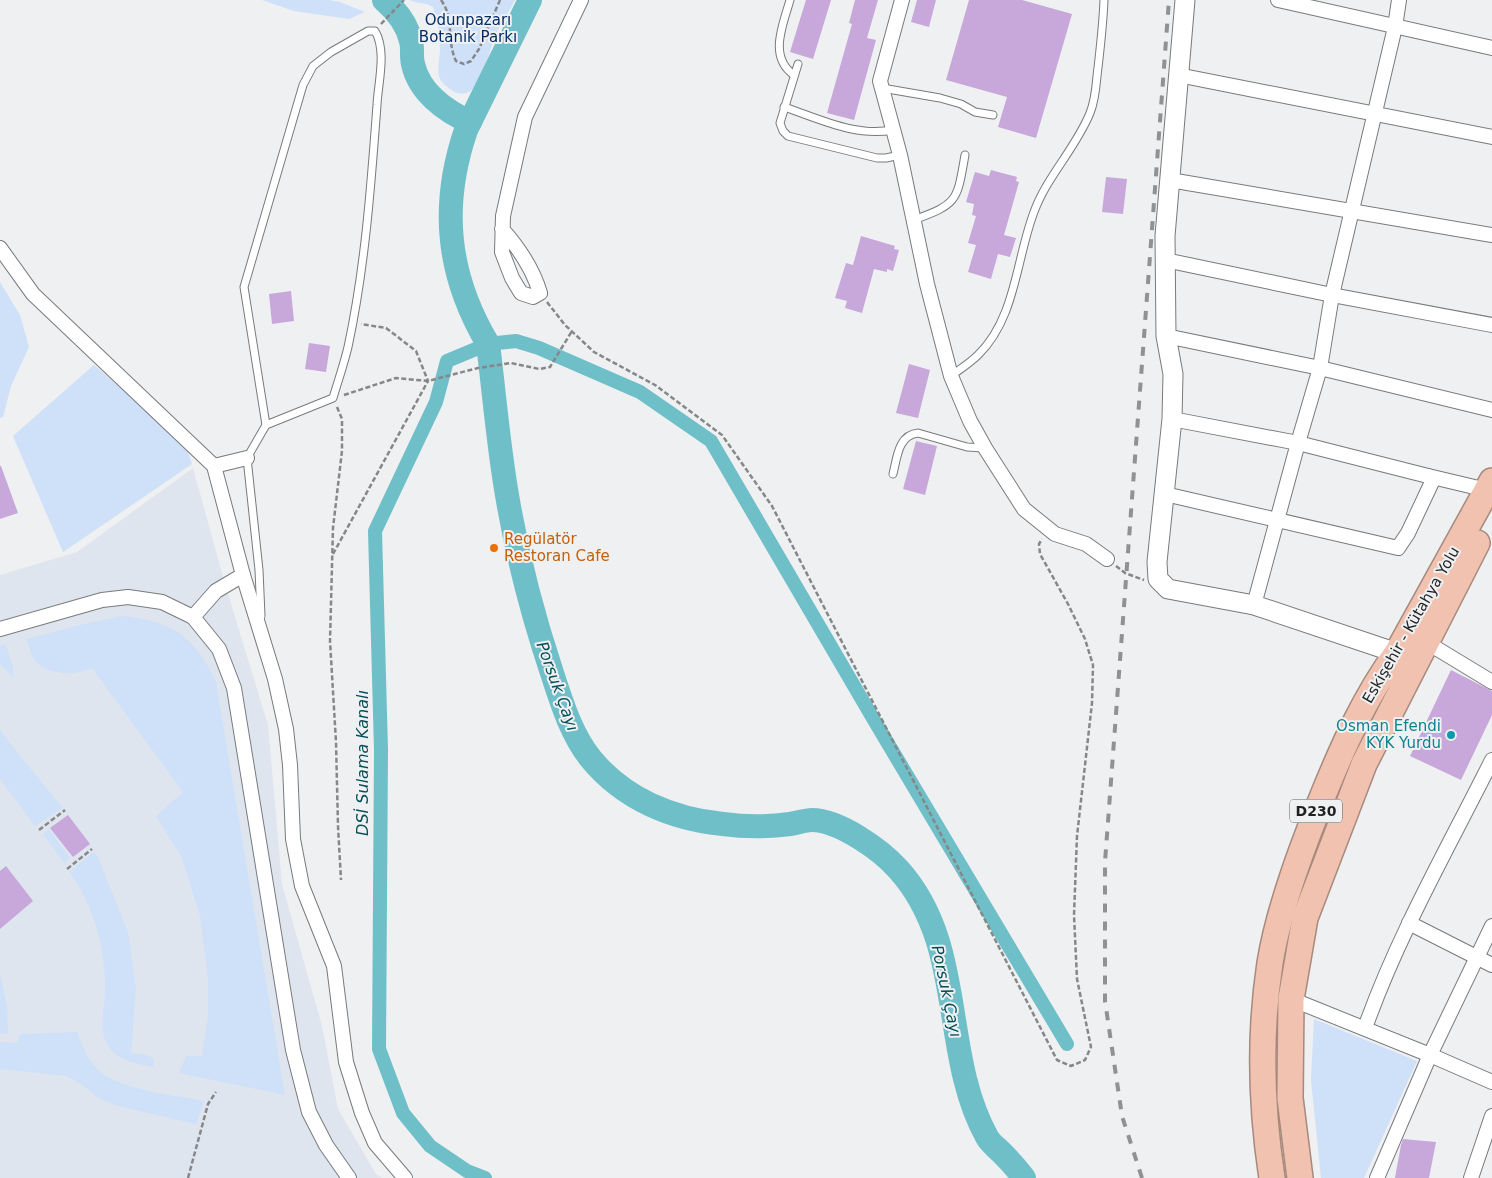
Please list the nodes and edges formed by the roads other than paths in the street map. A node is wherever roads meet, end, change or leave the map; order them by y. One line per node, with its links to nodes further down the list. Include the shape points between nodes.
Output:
1 (581, 0): 24 (street, via 525,117)
2 (790, 0): 11 (lane, via 778,47 782,63)
3 (902, 0): 13 (street, via 880,81)
4 (1104, 0): 32 (lane, via 1094,104 1034,210 1001,323 977,356)
5 (1185, 0): 12 (street)
6 (1278, 0): 8 (street)
7 (1399, 0): 8 (street)
8 (1395, 27): 9 (street); 15 (street)
9 (1492, 48)
10 (798, 64): 11 (lane)
11 (794, 75): 14 (lane)
12 (1178, 75): 15 (street); 21 (street)
13 (882, 88): 16 (lane, via 940,98 975,112); 17 (street)
14 (784, 106): 17 (lane, via 849,129); 19 (lane, via 781,127 788,136 877,158)
15 (1374, 114): 18 (street); 22 (street)
16 (993, 115)
17 (893, 130): 19 (street)
18 (1492, 137)
19 (900, 155): 23 (street)
20 (966, 155): 23 (lane, via 959,189 951,202 938,211)
21 (1170, 180): 22 (street); 27 (street)
22 (1351, 210): 25 (street); 28 (street)
23 (913, 220): 32 (street)
24 (502, 228): 24 (street, via 502,252 512,278 521,293 533,297 540,293 536,279)
25 (1492, 235)
26 (0, 248): 39 (street, via 33,294)
27 (1165, 260): 28 (street); 30 (street)
28 (1332, 295): 29 (street); 31 (street)
29 (1492, 325)
30 (1166, 336): 31 (street); 34 (street, via 1173,374)
31 (1320, 368): 33 (street); 36 (street)
32 (951, 376): 37 (street)
33 (1492, 410)
34 (1172, 419): 36 (street); 43 (street)
35 (266, 425): 35 (lane, via 334,398 352,323 365,233 381,57 375,31 368,31 330,52 313,66 303,85 244,287); 38 (lane)
36 (1298, 443): 41 (street); 45 (street)
37 (985, 448): 40 (lane, via 912,433 902,441); 46 (street, via 1024,509 1055,534 1086,544)
38 (247, 458): 39 (street); 51 (lane, via 259,570)
39 (214, 466): 47 (street)
40 (893, 474)
41 (1428, 476): 42 (street); 45 (street, via 1432,482 1398,548)
42 (1490, 486): 53 (highway, Eskişehir - Kütahya Yolu / D230)
43 (1165, 494): 45 (street); 48 (street, via 1158,579 1168,589)
44 (1492, 515): 52 (highway, Eskişehir - Kütahya Yolu / D230)
45 (1276, 521): 48 (street)
46 (1106, 559)
47 (242, 575): 49 (street, via 216,591); 51 (street)
48 (1254, 605): 53 (street)
49 (193, 617): 50 (street, via 162,602 128,597 102,600); 65 (street, via 219,649 234,688 293,1050 309,1112)
50 (0, 629)
51 (261, 631): 66 (street, via 286,729 295,848 302,886 334,966 346,1062 375,1143)
52 (1426, 642): 54 (street); 60 (highway, Eskişehir - Kütahya Yolu / D230, via 1364,764 1308,909)
53 (1397, 652): 67 (highway, Eskişehir - Kütahya Yolu / D230, via 1379,678 1339,755 1311,824 1280,917 1269,969 1262,1054 1262,1102)
54 (1492, 682)
55 (1492, 760): 56 (street)
56 (1409, 923): 58 (street); 61 (street)
57 (1492, 926): 58 (street)
58 (1477, 958): 59 (street); 62 (street)
59 (1492, 965)
60 (1291, 998): 61 (street); 68 (highway, Eskişehir - Kütahya Yolu / D230, via 1290,1098)
61 (1365, 1028): 62 (street)
62 (1430, 1055): 63 (street); 69 (street)
63 (1492, 1082)
64 (1492, 1116): 70 (street)
65 (348, 1178)
66 (405, 1178)
67 (1272, 1178)
68 (1300, 1178)
69 (1377, 1178)
70 (1471, 1178)

